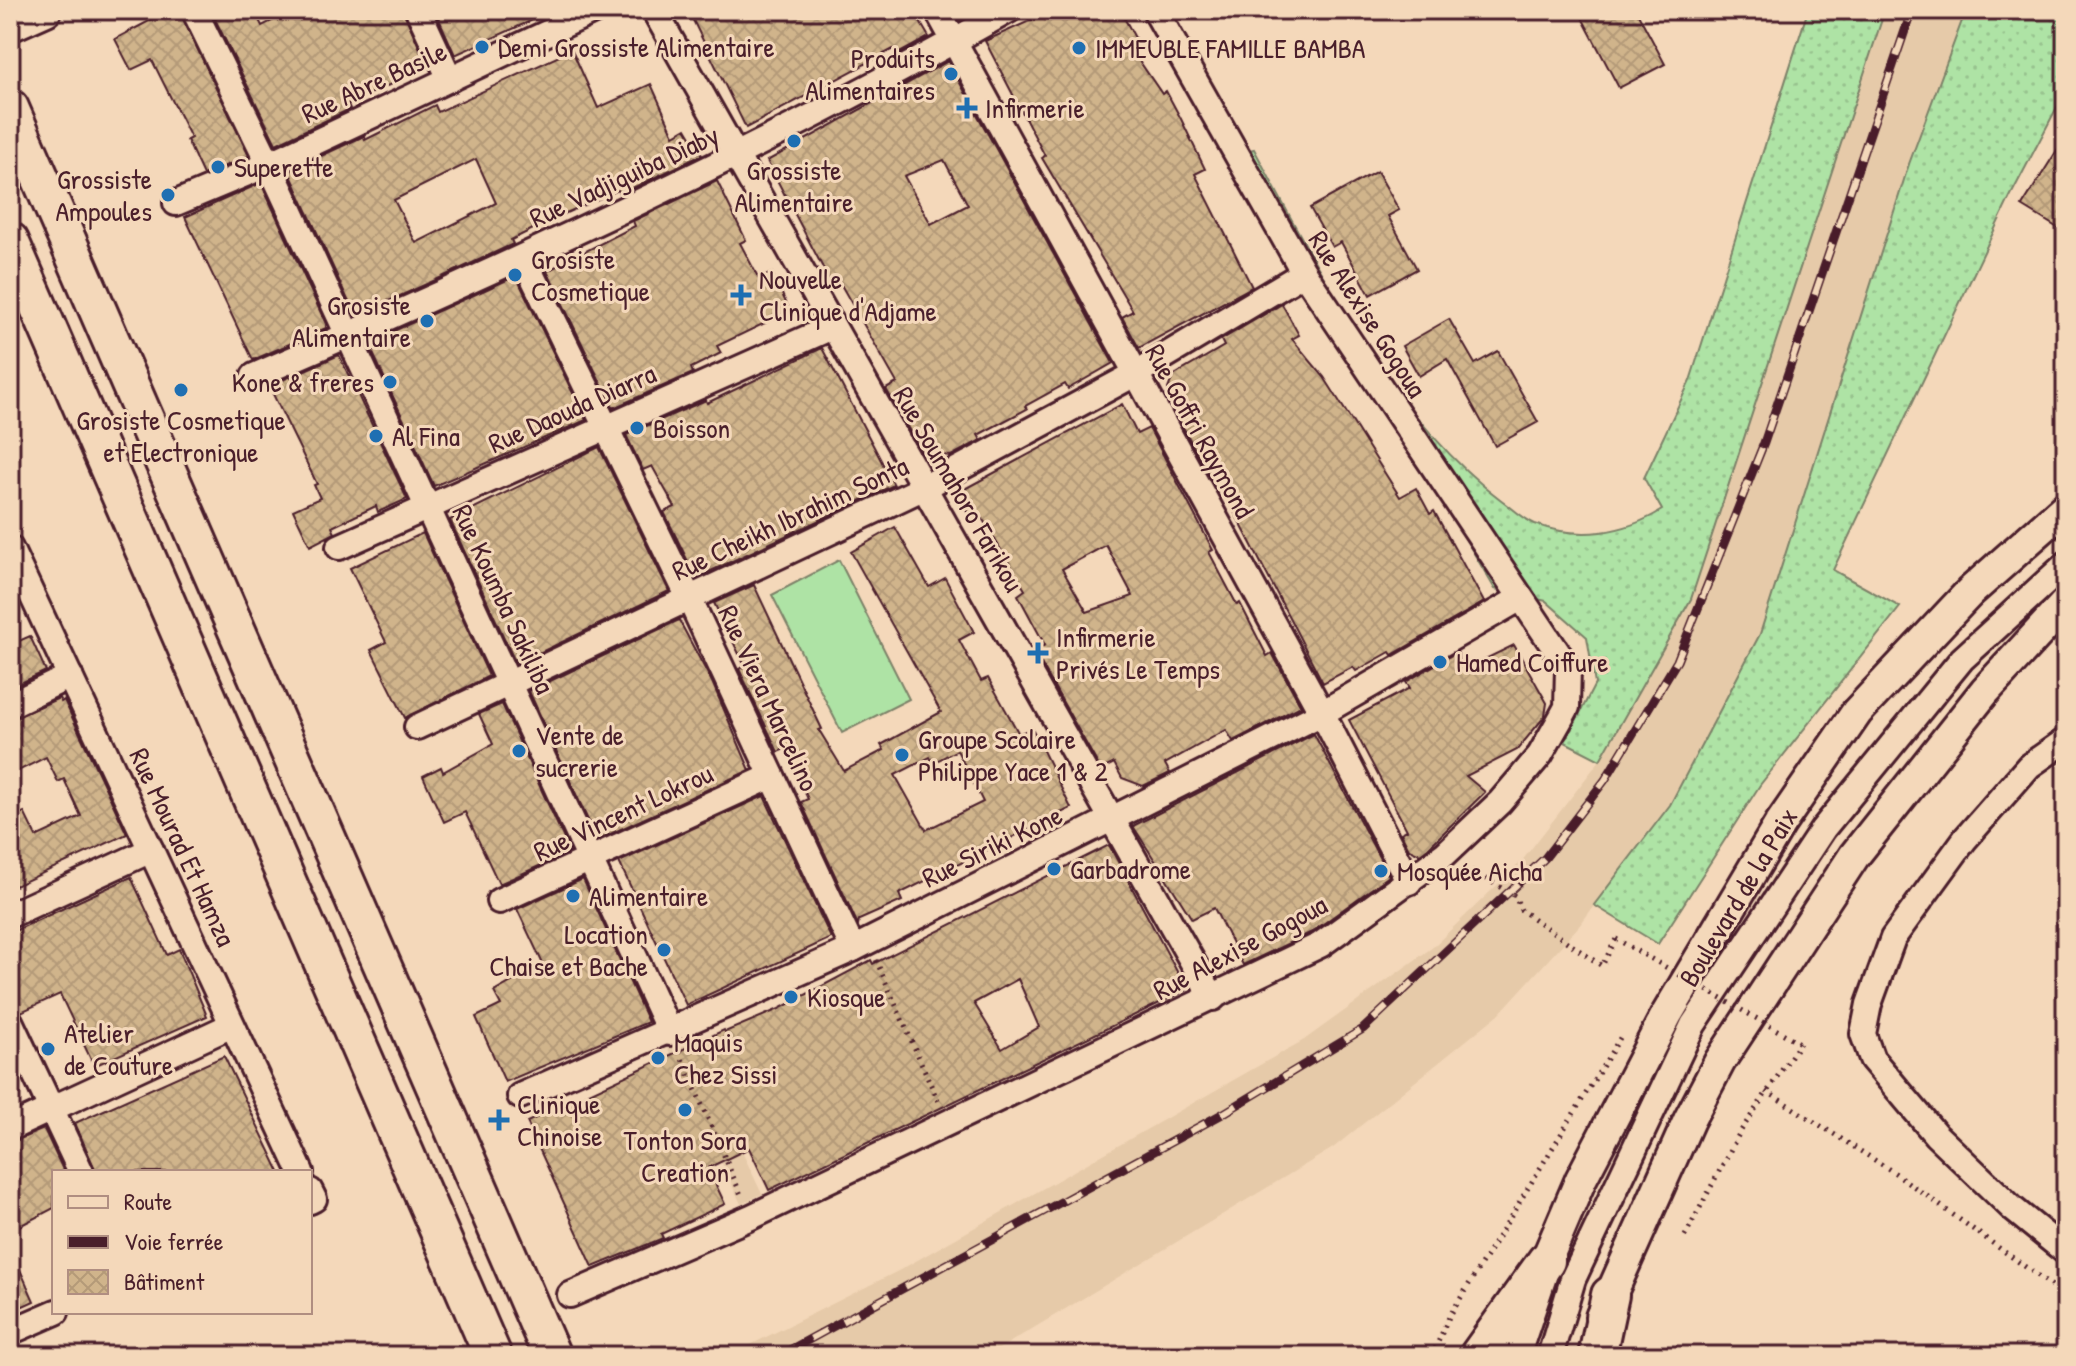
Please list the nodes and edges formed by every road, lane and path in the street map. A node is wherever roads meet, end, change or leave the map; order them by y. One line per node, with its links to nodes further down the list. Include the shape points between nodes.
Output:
1 (46, 10): 9 (main road)
2 (194, 10): 14 (street, Rue Koumba Sakiliba)
3 (418, 10): 11 (street)
4 (596, 10): 11 (street, Rue Abre Basile)
5 (654, 10): 13 (street, Rue Soumahoro Farikou)
6 (937, 10): 10 (street, Rue Goffri Raymond)
7 (1009, 10): 10 (street, Rue Vadjiguiba Diaby)
8 (1155, 10): 18 (street, Rue Alexise Gogoua)
9 (10, 26)
10 (953, 42): 13 (street, Rue Vadjiguiba Diaby); 21 (street, Rue Goffri Raymond)
11 (450, 79): 14 (street, Rue Abre Basile)
12 (10, 108): 72 (highway)
13 (735, 157): 17 (street, Rue Vadjiguiba Diaby); 19 (street, Rue Soumahoro Farikou)
14 (269, 164): 15 (street, Rue Abre Basile); 20 (street, Rue Koumba Sakiliba)
15 (176, 203)
16 (10, 241): 71 (highway)
17 (523, 257): 20 (street, Rue Vadjiguiba Diaby); 23 (street, Rue Viera Marcelino)
18 (1304, 273): 21 (street, Rue Cheikh Ibrahim Sonta); 33 (street, Rue Alexise Gogoua)
19 (832, 327): 23 (street, Rue Daouda Diarra); 24 (street, Rue Soumahoro Farikou)
20 (347, 335): 22 (street, Rue Vadjiguiba Diaby); 26 (street, Rue Koumba Sakiliba)
21 (1135, 374): 24 (street, Rue Cheikh Ibrahim Sonta); 38 (street, Rue Goffri Raymond)
22 (254, 376)
23 (606, 425): 26 (street, Rue Daouda Diarra); 32 (street, Rue Viera Marcelino)
24 (925, 487): 32 (street, Rue Cheikh Ibrahim Sonta); 42 (street, Rue Soumahoro Farikou)
25 (2066, 490): 28 (main road)
26 (428, 507): 29 (street, Rue Daouda Diarra); 36 (street, Rue Koumba Sakiliba)
27 (2066, 507): 28 (main road, Boulevard de la Paix)
28 (2024, 542): 65 (main road, Boulevard de la Paix, via 1857,712 1780,824 1667,1014 1581,1179)
29 (339, 547)
30 (10, 548): 35 (street, Rue Mourad Et Hamza)
31 (2066, 564): 65 (street, Boulevard de la Paix, via 1962,659 1823,829 1693,1025)
32 (689, 598): 36 (street, Rue Cheikh Ibrahim Sonta); 41 (street, Rue Viera Marcelino)
33 (1519, 599): 38 (street, Rue Siriki Kone); 44 (street, Rue Alexise Gogoua, via 1568,668 1567,707 1540,755)
34 (2066, 603): 67 (main road, via 1985,691 1854,856 1720,1061)
35 (70, 676): 37 (street); 43 (street, Rue Mourad Et Hamza)
36 (511, 684): 39 (street, Rue Cheikh Ibrahim Sonta); 45 (street, Rue Koumba Sakiliba)
37 (10, 705)
38 (1322, 713): 42 (street, Rue Siriki Kone); 46 (street, Rue Goffri Raymond)
39 (417, 727)
40 (2066, 740): 64 (street, via 2020,776 1965,839 1893,938 1863,1034 1872,1059 1936,1135)
41 (772, 776): 45 (street, Rue Vincent Lokrou); 49 (street, Rue Viera Marcelino)
42 (1111, 820): 49 (street, Rue Siriki Kone); 50 (street, Rue Soumahoro Farikou)
43 (151, 850): 48 (street); 52 (street, Rue Mourad Et Hamza)
44 (1445, 854): 46 (street, Rue Alexise Gogoua); 55 (path, bridge, via 1515,896 1521,910 1602,966 1616,939 1800,1043)
45 (590, 861): 47 (street, Rue Vincent Lokrou); 54 (street, Rue Koumba Sakiliba)
46 (1409, 882): 50 (street, Rue Alexise Gogoua, via 1320,945)
47 (499, 901)
48 (10, 915)
49 (860, 945): 54 (street, Rue Siriki Kone); 58 (path)
50 (1213, 998): 58 (street, Rue Alexise Gogoua)
51 (10, 1021): 57 (street)
52 (232, 1025): 57 (street); 61 (street, Rue Mourad Et Hamza)
53 (1626, 1028): 73 (path, via 1449,1317)
54 (670, 1033): 56 (street, Rue Siriki Kone); 62 (path)
55 (1766, 1091): 63 (path); 68 (path, via 1895,1173)
56 (520, 1096)
57 (49, 1110): 59 (street); 60 (street)
58 (948, 1123): 62 (street, Rue Alexise Gogoua)
59 (10, 1128)
60 (80, 1170)
61 (300, 1170)
62 (751, 1217): 66 (street, Rue Alexise Gogoua)
63 (1685, 1236)
64 (2066, 1252)
65 (1559, 1270): 74 (highway); 75 (main road, Boulevard de la Paix); 76 (street); 77 (street, Boulevard de la Paix)
66 (570, 1295)
67 (1610, 1295): 78 (main road); 79 (highway)
68 (2066, 1296)
69 (52, 1314): 70 (street)
70 (10, 1332)
71 (493, 1356)
72 (552, 1356)
73 (1432, 1356)
74 (1478, 1356)
75 (1514, 1356)
76 (1530, 1356)
77 (1550, 1356)
78 (1585, 1356)
79 (1597, 1356)

